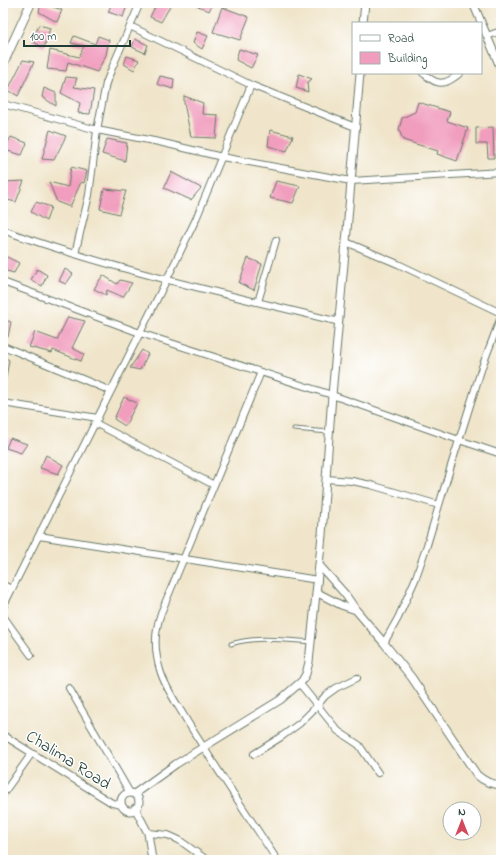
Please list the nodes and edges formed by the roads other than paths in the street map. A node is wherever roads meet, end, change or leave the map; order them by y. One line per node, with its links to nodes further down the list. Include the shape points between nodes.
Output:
1 (31, 3): 11 (main road)
2 (140, 3): 8 (street)
3 (364, 3): 5 (street)
4 (473, 3): 6 (street)
5 (363, 22)
6 (481, 22)
7 (482, 24): 10 (street)
8 (130, 26): 16 (street); 19 (street, via 106,83)
9 (501, 30): 10 (street)
10 (487, 36): 12 (street)
11 (3, 64)
12 (501, 69)
13 (360, 74): 18 (street)
14 (424, 74): 15 (street, via 439,83 446,82)
15 (459, 74)
16 (251, 84): 18 (street); 20 (street)
17 (3, 104): 19 (street)
18 (355, 127): 22 (street)
19 (96, 130): 20 (street); 26 (street, via 89,195)
20 (222, 157): 22 (street); 27 (street)
21 (501, 172): 22 (street)
22 (351, 181): 25 (street)
23 (3, 230): 26 (street)
24 (276, 240): 29 (street)
25 (346, 242): 30 (street); 32 (street)
26 (75, 254): 27 (street)
27 (167, 279): 29 (street); 33 (street)
28 (3, 282): 33 (street)
29 (258, 302): 32 (street)
30 (501, 313)
31 (501, 317): 42 (street)
32 (339, 322): 37 (street)
33 (140, 333): 35 (street); 36 (street)
34 (3, 346): 36 (street)
35 (261, 372): 37 (street); 45 (street)
36 (111, 391): 39 (street)
37 (332, 395): 41 (street); 42 (street)
38 (3, 403): 39 (street)
39 (97, 421): 45 (street); 47 (street)
40 (294, 429): 41 (lane)
41 (330, 432): 44 (street)
42 (459, 440): 43 (street); 46 (street)
43 (501, 454)
44 (326, 479): 46 (street, via 371,485); 49 (street)
45 (214, 485): 48 (street)
46 (439, 505): 58 (street, via 415,580)
47 (39, 536): 48 (street); 52 (street)
48 (184, 559): 50 (street); 66 (street, via 157,624 156,650 164,681)
49 (319, 565): 50 (street); 55 (street)
50 (318, 580): 53 (street)
51 (3, 585): 52 (street)
52 (12, 589): 54 (street)
53 (316, 592): 55 (street); 57 (street)
54 (3, 607)
55 (356, 610): 58 (street)
56 (3, 616): 60 (street)
57 (311, 642): 59 (lane, via 247,640); 62 (street, via 306,674)
58 (384, 642): 70 (street, via 412,678 477,775 490,783)
59 (231, 644)
60 (31, 654)
61 (357, 678): 64 (street, via 336,688)
62 (300, 684): 64 (street); 66 (street, via 280,700)
63 (69, 688): 71 (street)
64 (317, 706): 68 (street, via 300,723); 69 (street, via 338,731 359,745)
65 (3, 735): 67 (street, Chalima Road)
66 (203, 748): 71 (street); 78 (street)
67 (32, 753): 72 (street); 73 (street, Chalima Road, via 112,803)
68 (254, 754)
69 (378, 773)
70 (501, 785)
71 (132, 793): 73 (street, via 122,798); 74 (street, via 138,799)
72 (3, 794)
73 (122, 805): 74 (street, via 126,810)
74 (135, 808): 75 (street)
75 (148, 834): 76 (street); 77 (street, via 168,834)
76 (152, 860)
77 (207, 860)
78 (277, 860)

